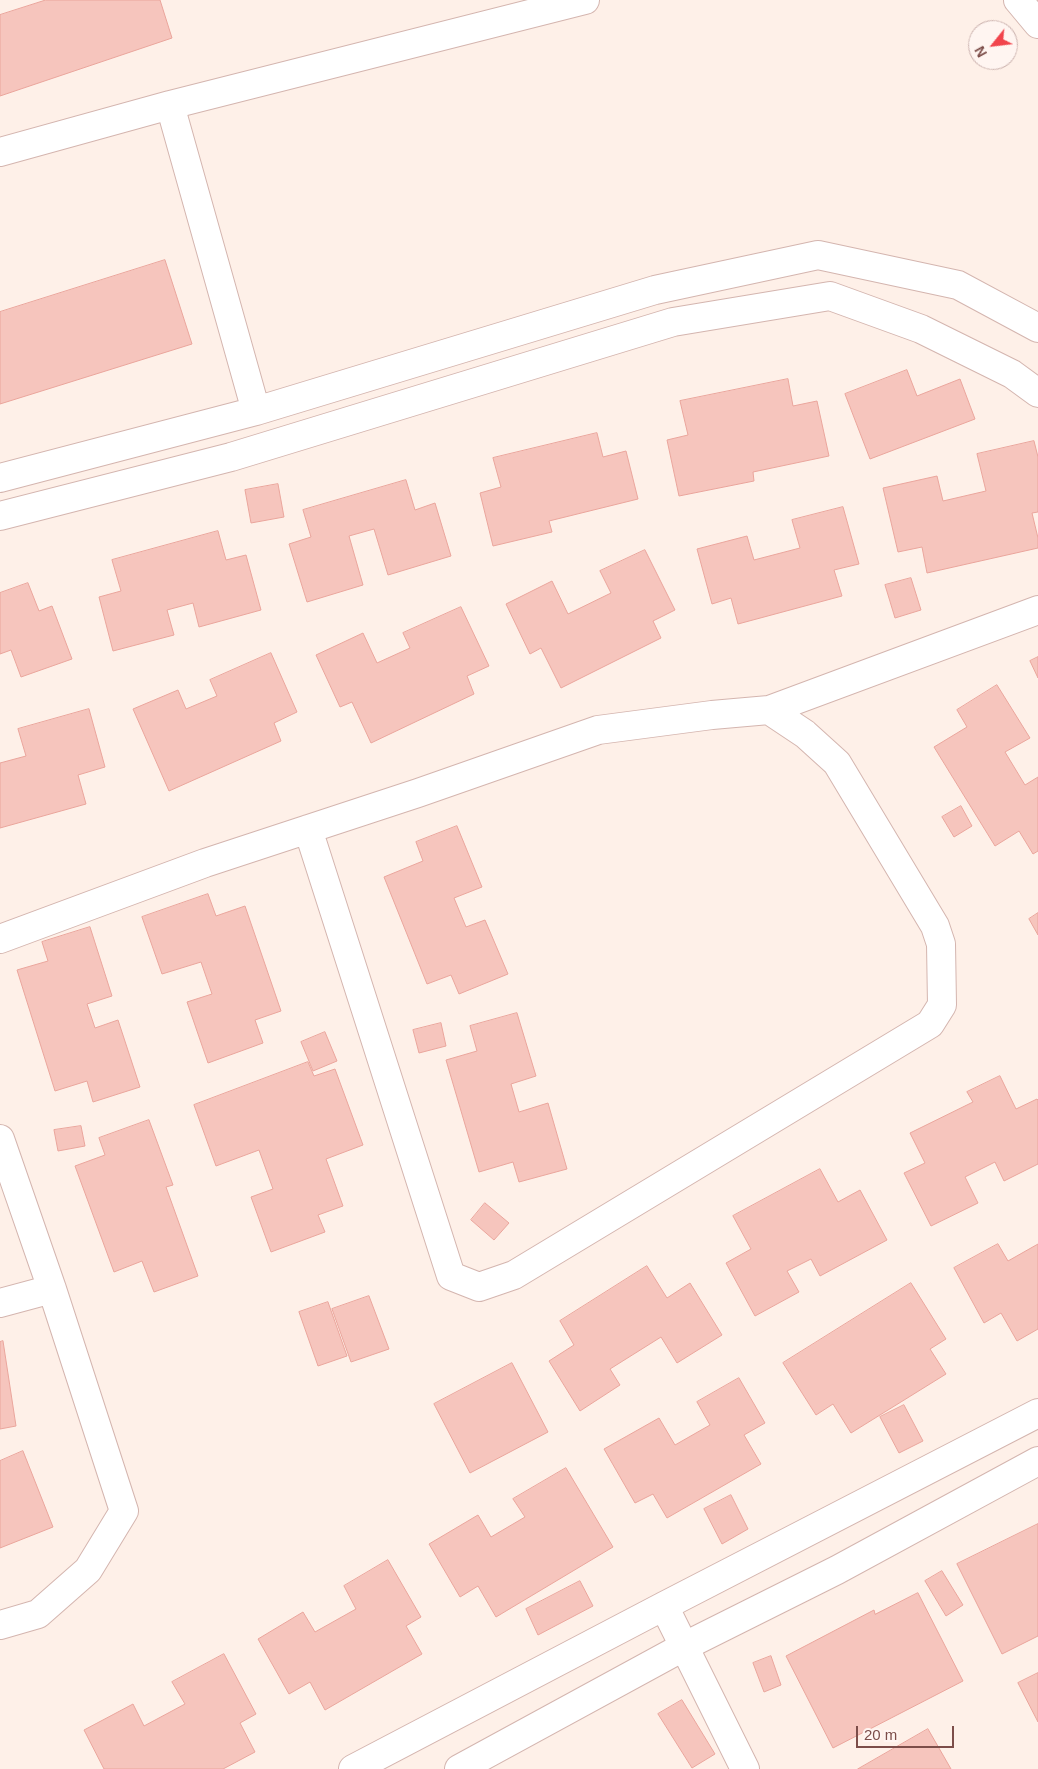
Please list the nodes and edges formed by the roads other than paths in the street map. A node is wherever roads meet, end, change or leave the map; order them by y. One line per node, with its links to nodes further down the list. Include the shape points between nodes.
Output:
1 (585, 0): 4 (street)
2 (1018, 0): 3 (street)
3 (1038, 24)
4 (170, 105): 5 (street); 8 (street)
5 (0, 152)
6 (1038, 328): 8 (street, via 958,285 818,255 655,290)
7 (1038, 393): 10 (street, via 1012,374 921,329 830,296 673,322 231,456)
8 (256, 411): 9 (street)
9 (0, 478)
10 (0, 516)
11 (1038, 610): 12 (street)
12 (769, 710): 13 (street, via 598,730); 13 (street, via 805,734 837,763 935,926 941,944 942,1005 930,1024 514,1275 479,1287 451,1276)
13 (308, 829): 14 (street)
14 (0, 939)
15 (0, 1138): 16 (street)
16 (52, 1289): 17 (street); 21 (street, via 124,1511 88,1570 38,1614)
17 (0, 1303)
18 (1038, 1413): 20 (street)
19 (1038, 1461): 22 (street, via 837,1570)
20 (664, 1606): 22 (street); 23 (street)
21 (0, 1625)
22 (685, 1646): 24 (street); 25 (street)
23 (353, 1769)
24 (459, 1769)
25 (745, 1769)

